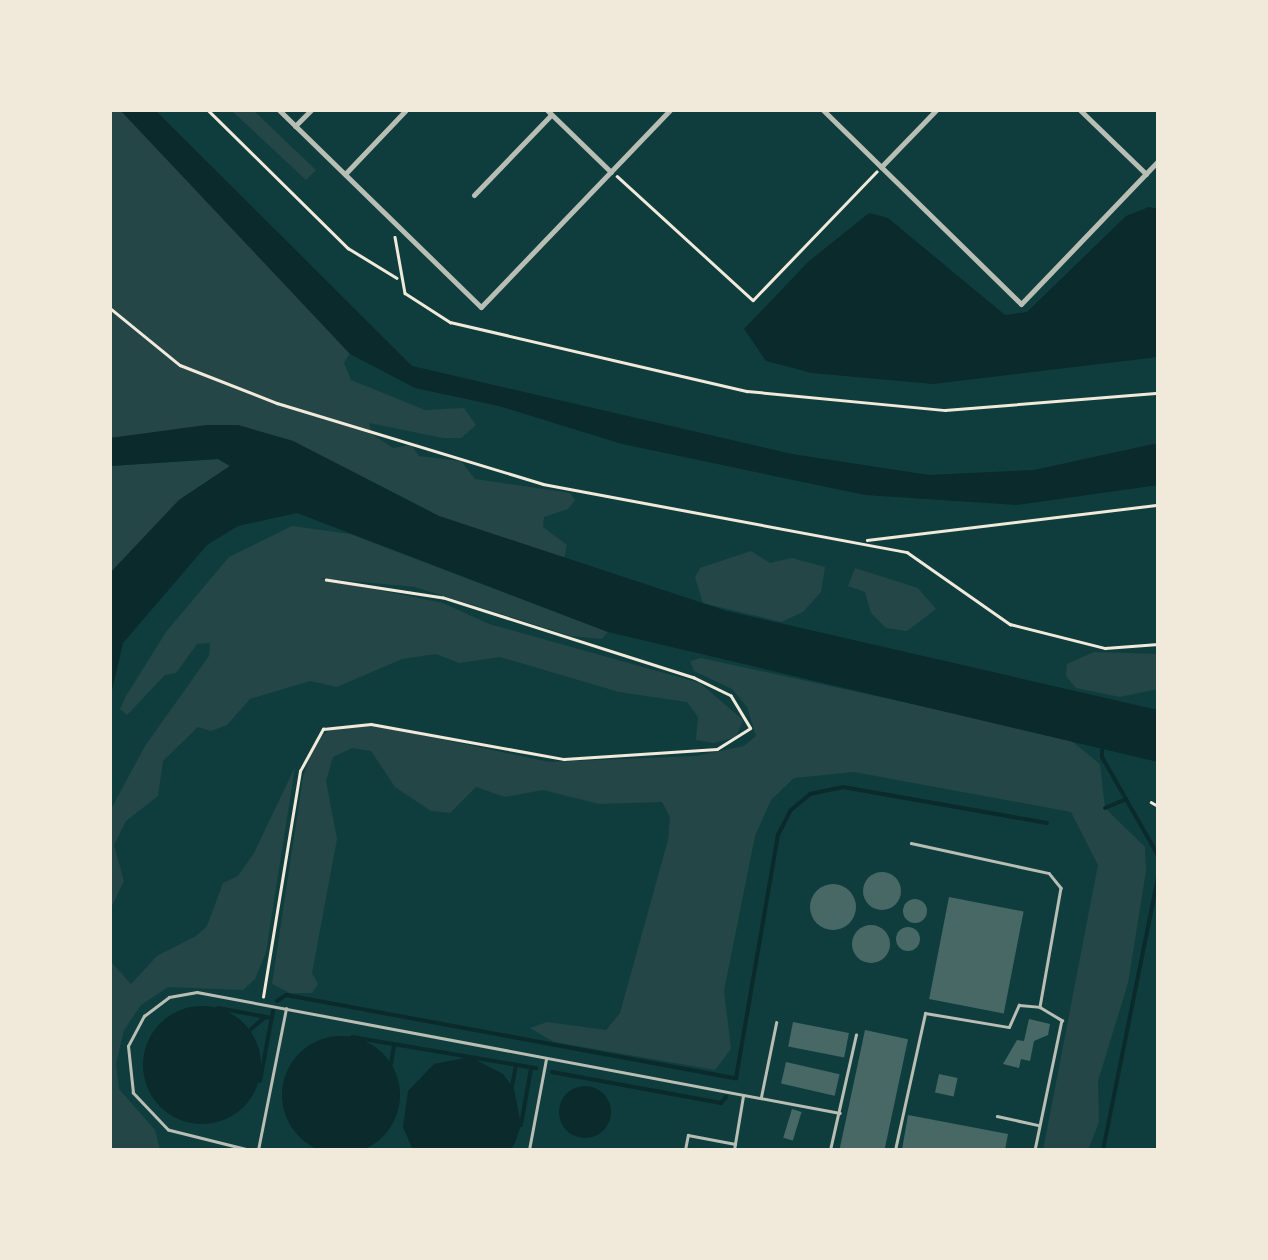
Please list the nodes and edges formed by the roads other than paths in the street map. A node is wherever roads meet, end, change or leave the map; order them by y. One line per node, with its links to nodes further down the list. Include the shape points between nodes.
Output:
1 (280, 110): 9 (street)
2 (311, 110): 9 (street)
3 (406, 110): 13 (street)
4 (670, 110): 12 (street)
5 (822, 110): 11 (street)
6 (936, 110): 11 (street)
7 (1080, 110): 14 (street)
8 (549, 112): 12 (street); 15 (street)
9 (296, 126): 13 (street)
10 (1158, 161): 14 (street)
11 (881, 167): 14 (street, via 1020,304)
12 (611, 172): 13 (street, via 481,306)
13 (345, 174)
14 (1146, 174)
15 (474, 195)
16 (911, 844): 17 (lane, via 1057,878 1061,888)
17 (1040, 1007): 26 (lane, via 1062,1020); 34 (lane, via 1019,1005 1009,1026 925,1013)
18 (286, 1008): 21 (lane); 28 (lane, via 198,992 169,996 134,1030 126,1061 133,1093 153,1120 185,1138); 29 (lane)
19 (776, 1023): 23 (lane)
20 (856, 1035): 24 (lane)
21 (546, 1058): 22 (lane); 30 (lane)
22 (743, 1095): 23 (lane); 27 (lane)
23 (761, 1098): 24 (lane)
24 (840, 1113): 33 (lane)
25 (997, 1116): 26 (lane)
26 (1039, 1126): 35 (lane)
27 (735, 1144): 31 (lane, via 688,1135); 32 (lane)
28 (248, 1150)
29 (258, 1150)
30 (528, 1150)
31 (685, 1150)
32 (734, 1150)
33 (830, 1150)
34 (895, 1150)
35 (1035, 1150)

